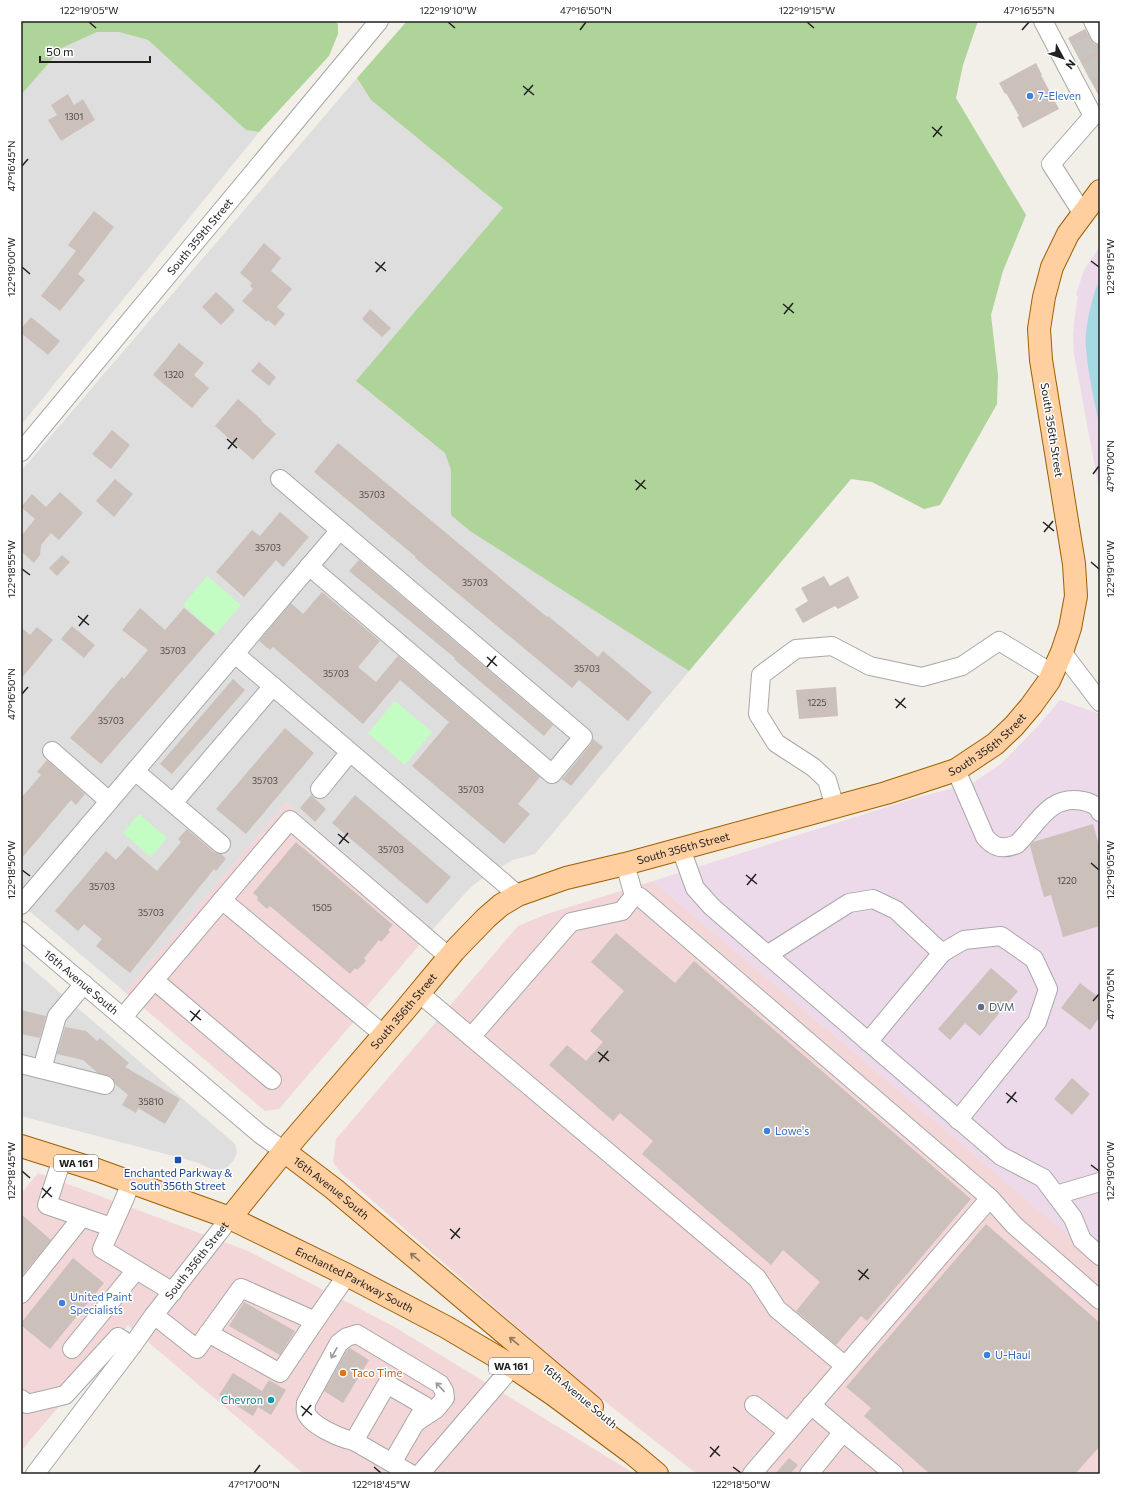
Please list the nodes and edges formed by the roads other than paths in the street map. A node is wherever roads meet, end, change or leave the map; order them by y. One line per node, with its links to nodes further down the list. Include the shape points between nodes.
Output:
1 (379, 21): 8 (street, South 359th Street)
2 (1043, 21): 5 (street, via 1069,56)
3 (1093, 21): 4 (street)
4 (1100, 39)
5 (1096, 111): 7 (street, via 1051,164)
6 (1100, 191): 7 (main road, South 356th Street)
7 (1083, 214): 13 (main road, South 356th Street, via 1068,234 1052,267 1039,329 1041,360 1074,564 1076,596)
8 (27, 432): 9 (street, South 359th Street)
9 (21, 452)
10 (280, 479): 11 (street)
11 (340, 530): 12 (street); 12 (street, via 583,737 552,774)
12 (309, 566): 14 (street)
13 (1062, 652): 15 (main road, South 356th Street); 17 (street)
14 (235, 654): 16 (street); 21 (street)
15 (1052, 674): 20 (main road, South 356th Street, via 1032,706 1014,726 995,744); 25 (street, via 999,641 962,666 922,677 870,666 832,646 796,649 761,676 758,714 776,743 813,767 827,780)
16 (273, 686): 19 (street); 24 (street)
17 (1100, 702)
18 (52, 752): 23 (street)
19 (350, 752): 22 (street); 30 (street)
20 (956, 770): 25 (main road, South 356th Street); 26 (street, via 985,837 996,847 1011,847 1017,844 1050,807 1062,801 1075,799 1087,802)
21 (135, 771): 23 (street); 24 (street)
22 (320, 790)
23 (109, 801): 33 (street)
24 (173, 803): 27 (street)
25 (835, 807): 28 (main road, South 356th Street)
26 (1100, 812)
27 (221, 844)
28 (681, 849): 29 (main road, South 356th Street); 36 (street, via 695,888 712,907)
29 (625, 864): 30 (main road, South 356th Street, via 566,878); 31 (street)
30 (518, 895): 37 (main road, South 356th Street, via 486,918)
31 (634, 896): 43 (street, via 622,911 571,922); 56 (street, via 640,897)
32 (222, 900): 37 (street, via 290,820); 38 (street); 42 (street)
33 (21, 904)
34 (21, 931): 39 (street, 16th Avenue South)
35 (942, 953): 36 (street, via 896,910 873,899 849,903); 44 (street); 49 (street, via 964,940 1001,936 1034,959 1048,989 1037,1022)
36 (767, 955): 44 (street)
37 (449, 957): 40 (main road, South 356th Street)
38 (154, 980): 41 (street); 47 (street)
39 (84, 984): 41 (street, 16th Avenue South); 46 (street, via 57,1016)
40 (419, 993): 42 (main road, South 356th Street); 43 (street)
41 (123, 1017): 51 (street, 16th Avenue South, via 260,1134)
42 (384, 1034): 51 (main road, South 356th Street)
43 (471, 1037): 71 (street, via 757,1278 777,1309)
44 (868, 1042): 49 (street)
45 (21, 1064): 46 (street)
46 (42, 1069): 48 (street)
47 (272, 1080)
48 (105, 1085)
49 (958, 1120): 55 (street, via 1001,1156 1043,1178)
50 (23, 1151): 52 (main road, Enchanted Parkway South / WA 161)
51 (284, 1151): 58 (main road, South 356th Street); 80 (main road, 16th Avenue South, one-way to 51, via 625,1435 334,1189)
52 (62, 1159): 53 (main road, Enchanted Parkway South / WA 161); 57 (street, via 47,1205)
53 (131, 1182): 58 (main road, Enchanted Parkway South / WA 161); 59 (street)
54 (1100, 1182): 55 (street)
55 (1056, 1195): 60 (street, via 1073,1218 1082,1240)
56 (990, 1198): 65 (street, via 1014,1225); 71 (street)
57 (82, 1217): 59 (street); 64 (street)
58 (230, 1218): 62 (main road, Enchanted Parkway South / WA 161); 63 (street, South 356th Street)
59 (111, 1227): 61 (street, via 102,1249)
60 (1100, 1256)
61 (136, 1270): 63 (street); 70 (street)
62 (347, 1275): 67 (street); 72 (main road, Enchanted Parkway South / WA 161, via 446,1327)
63 (173, 1292): 66 (street, South 356th Street)
64 (21, 1294)
65 (1100, 1300)
66 (154, 1315): 68 (street, via 196,1349); 69 (street, South 356th Street)
67 (315, 1321): 68 (street, via 241,1288); 68 (street, via 280,1373)
68 (208, 1333)
69 (132, 1346): 73 (street, via 118,1337 65,1395 27,1404); 82 (street, South 356th Street)
70 (72, 1349)
71 (844, 1365): 74 (street)
72 (512, 1367): 80 (main road, Enchanted Parkway South / WA 161); 84 (street)
73 (21, 1399)
74 (811, 1404): 77 (street); 78 (street)
75 (754, 1405): 77 (street)
76 (415, 1423): 79 (street, via 425,1406 387,1384); 79 (street, one-way to 79, via 436,1409 445,1398 440,1384 357,1334 339,1343 306,1403 309,1418 343,1439); 81 (street)
77 (788, 1432): 86 (street)
78 (843, 1432): 87 (street); 88 (street)
79 (354, 1441): 81 (street)
80 (632, 1453): 85 (main road, Enchanted Parkway South / WA 161)
81 (392, 1463): 83 (street)
82 (35, 1474)
83 (411, 1474)
84 (420, 1474)
85 (657, 1474)
86 (752, 1474)
87 (809, 1474)
88 (894, 1474)

